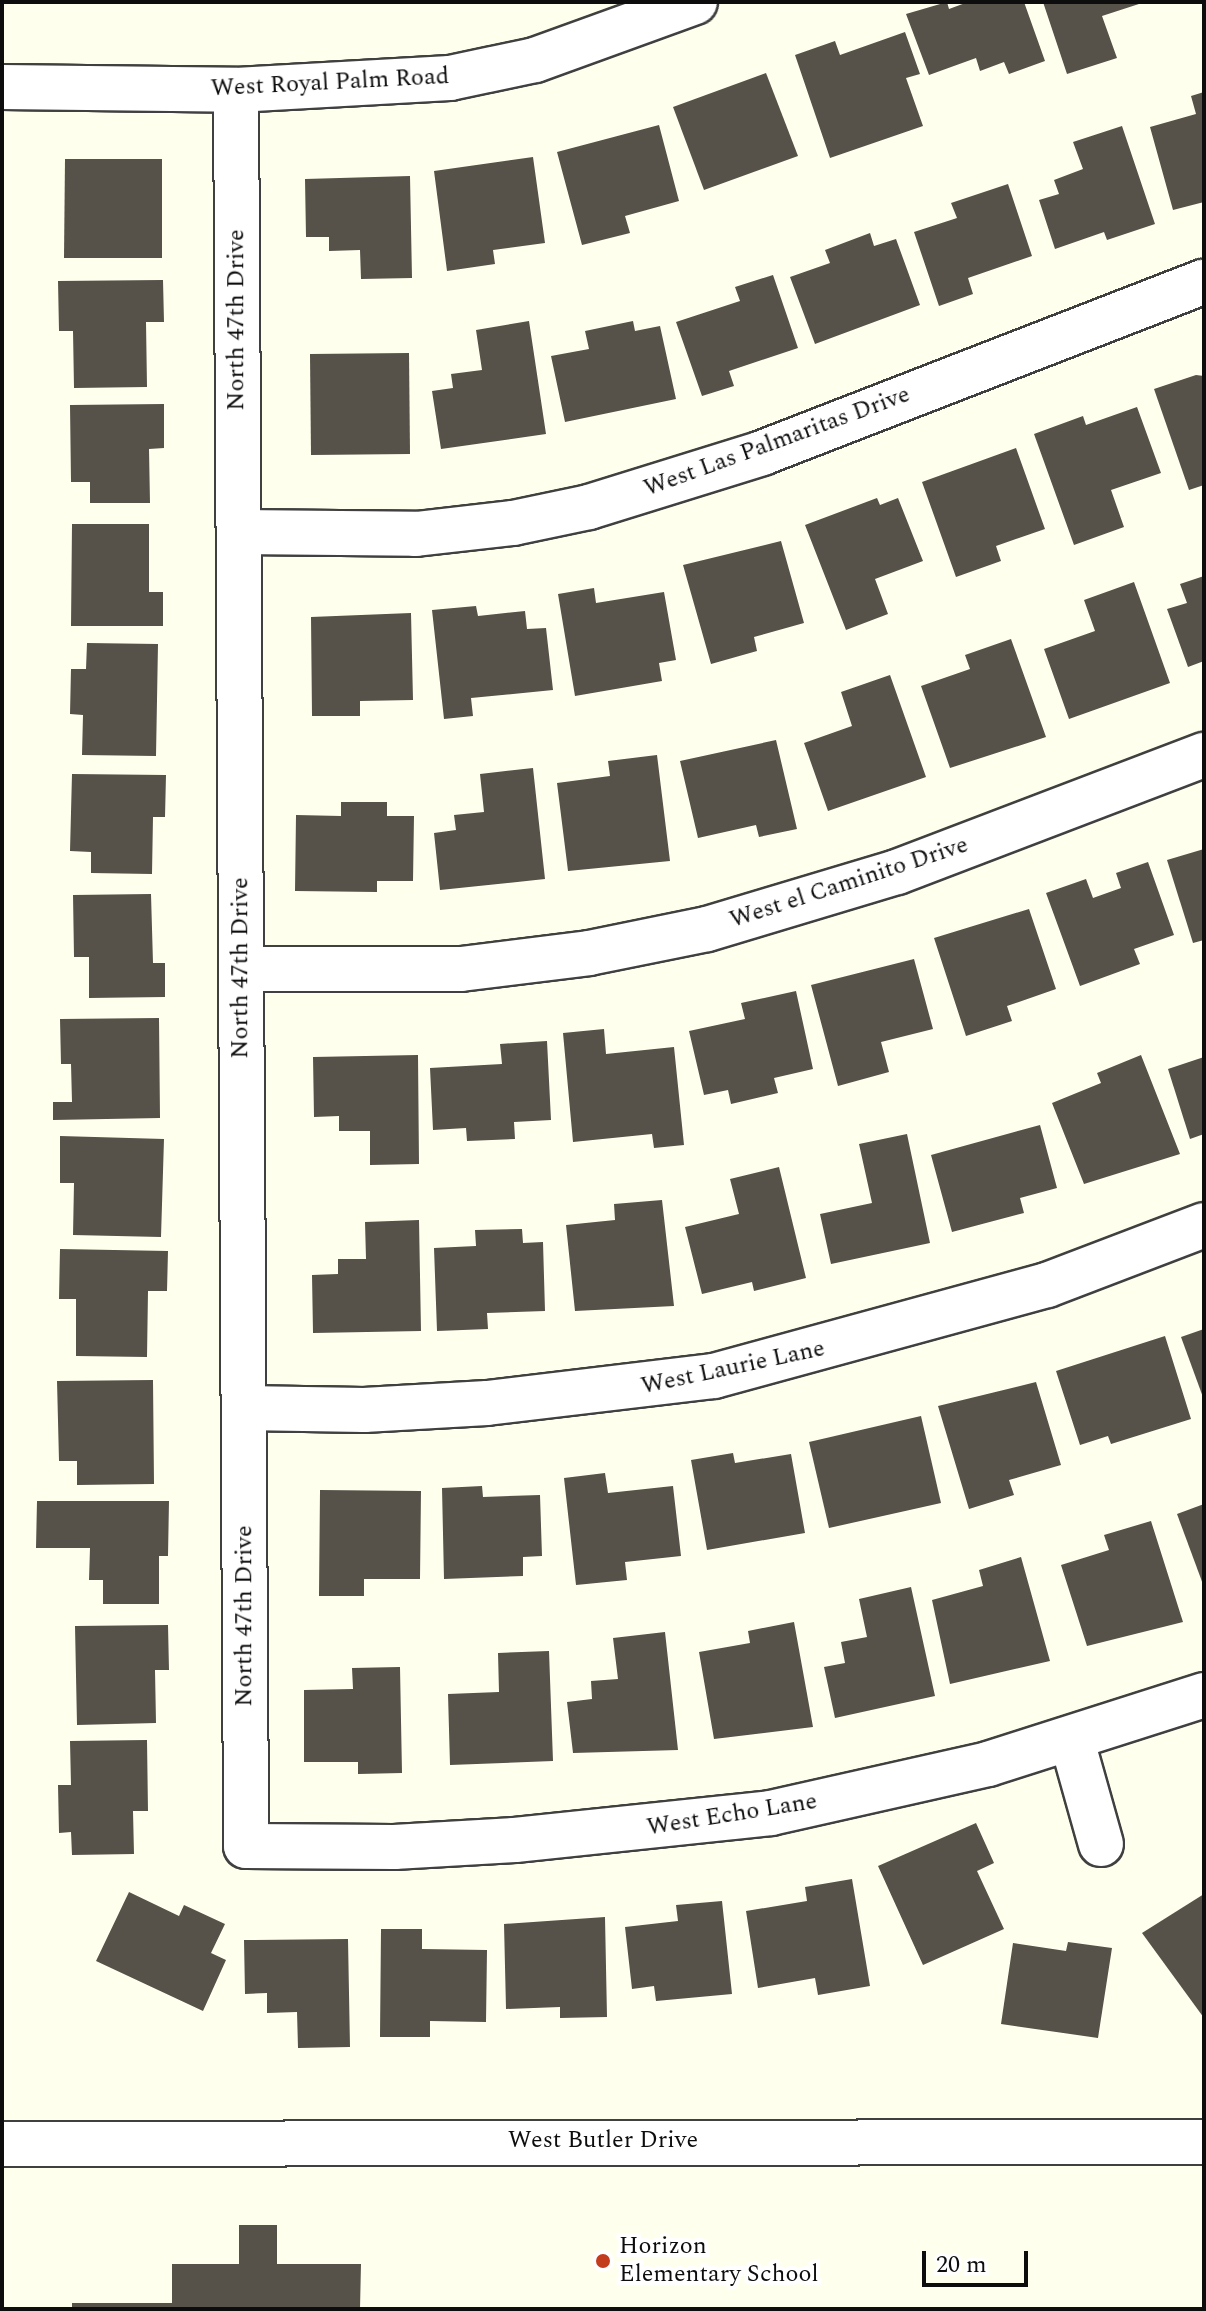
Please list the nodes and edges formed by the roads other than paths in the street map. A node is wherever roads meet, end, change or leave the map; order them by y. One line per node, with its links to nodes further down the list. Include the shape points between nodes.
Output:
1 (695, 2): 3 (street, West Royal Palm Road, via 535,60 450,78)
2 (2, 87): 3 (street, West Royal Palm Road)
3 (236, 90): 5 (street, North 47th Drive)
4 (1204, 282): 5 (street, West Las Palmaritas Drive, via 762,453 589,507 513,523 416,534)
5 (239, 532): 7 (street, North 47th Drive)
6 (1204, 755): 7 (street, West el Caminito Drive, via 868,882 707,929 589,953 461,969)
7 (241, 969): 9 (street, North 47th Drive)
8 (1204, 1225): 9 (street, West Laurie Lane, via 1033,1290 714,1376 487,1403 364,1410)
9 (244, 1408): 13 (street, North 47th Drive)
10 (1204, 1695): 11 (street, West Echo Lane)
11 (1072, 1741): 12 (street); 13 (street, West Echo Lane, via 786,1810 649,1829 394,1847)
12 (1101, 1844)
13 (246, 1846)
14 (1204, 2142): 15 (street, West Butler Drive)
15 (2, 2144)

